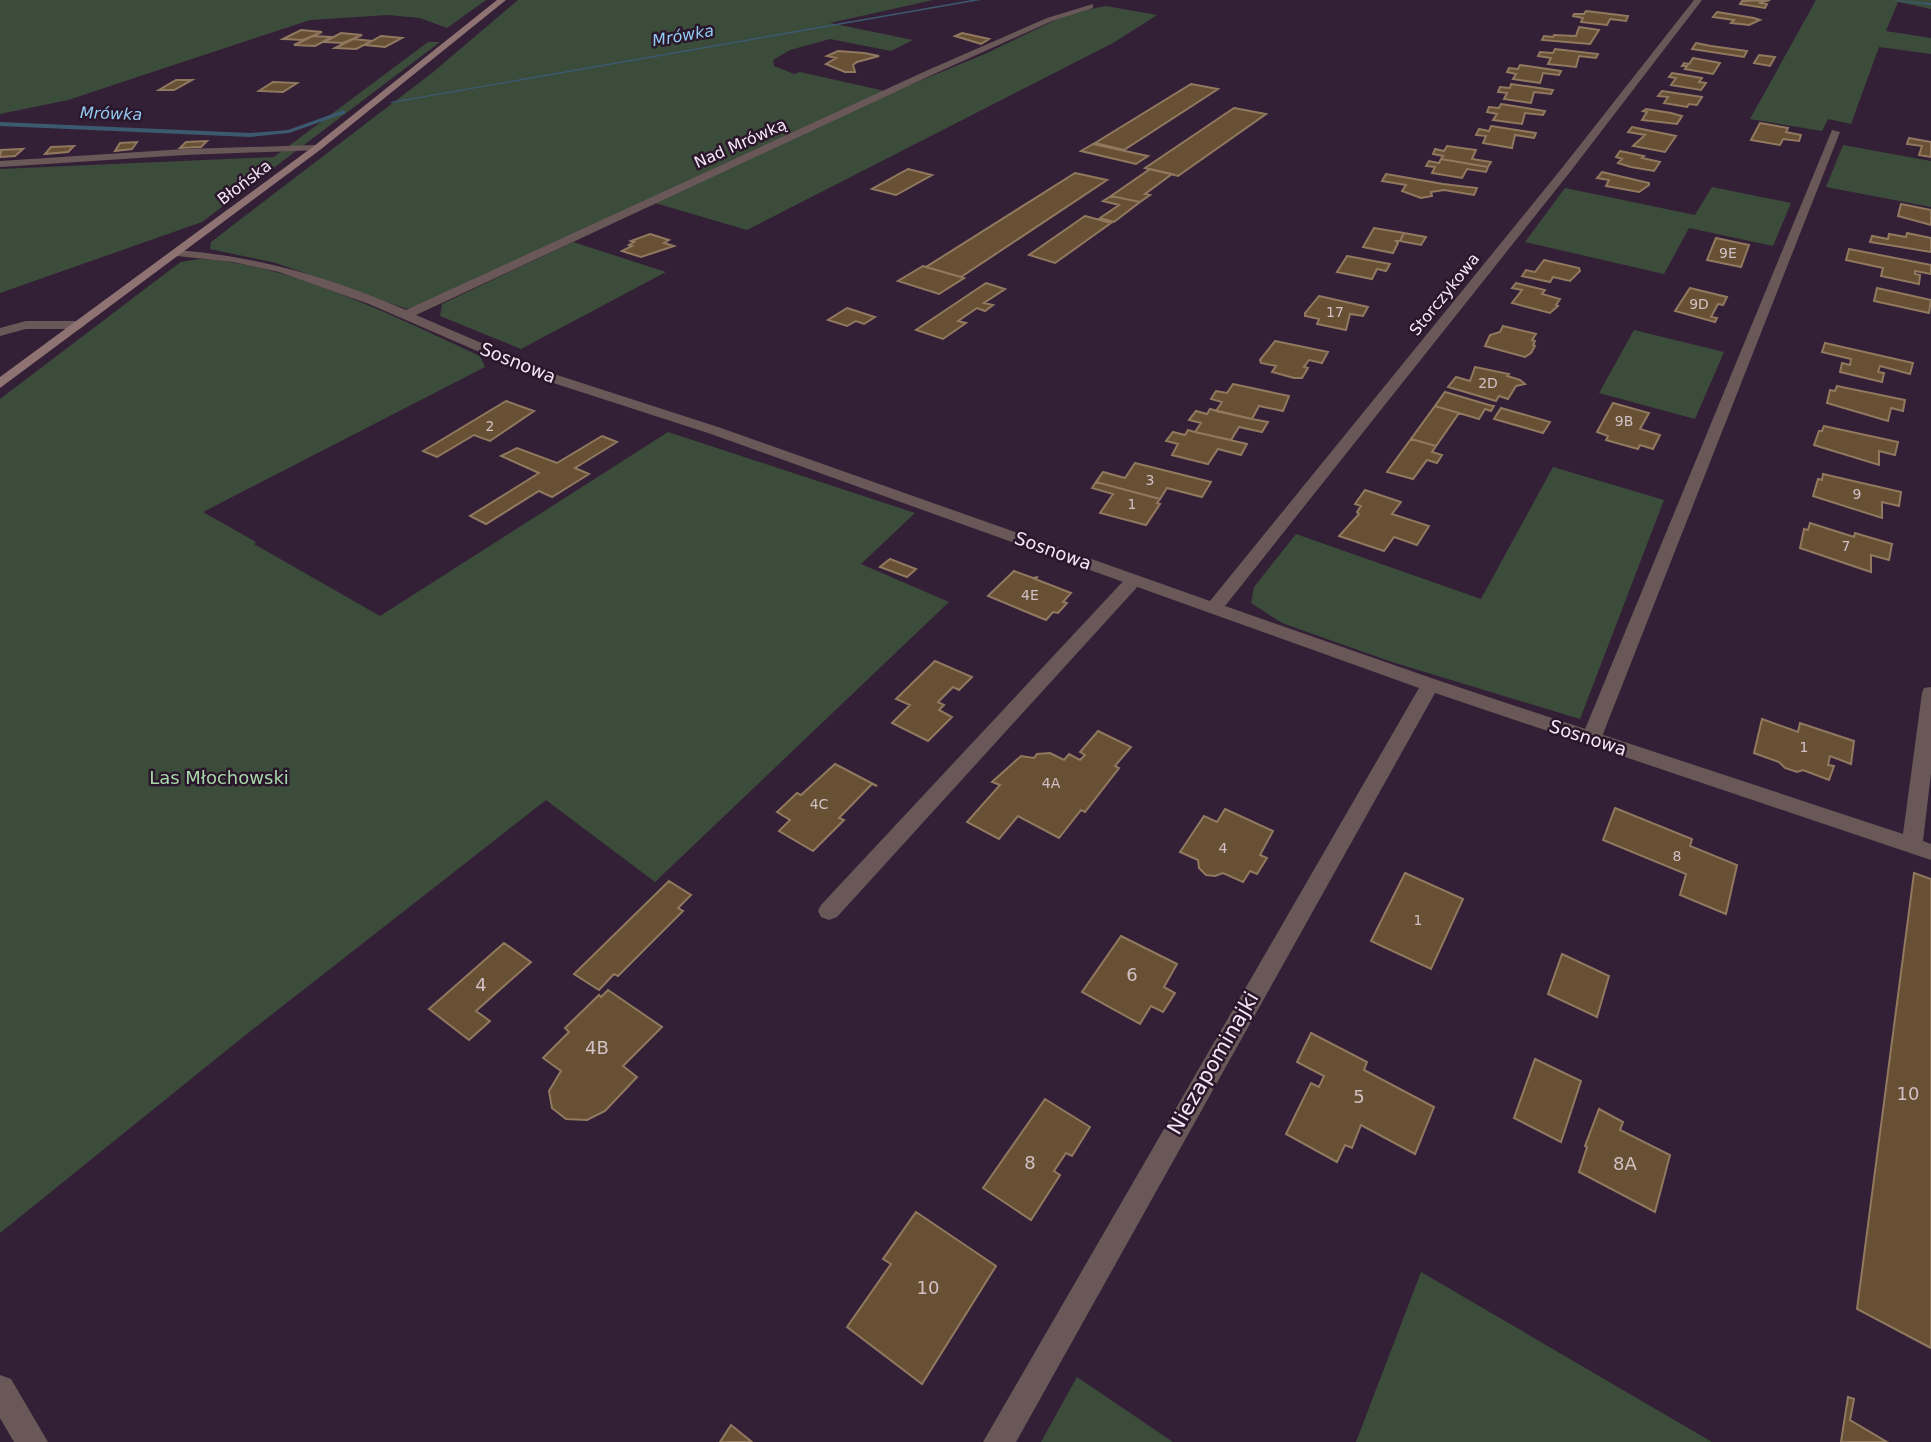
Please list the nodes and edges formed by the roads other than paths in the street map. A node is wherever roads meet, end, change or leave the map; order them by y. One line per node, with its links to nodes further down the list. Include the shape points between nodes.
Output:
1 (502, 0): 5 (main road, Błońska)
2 (1698, 0): 13 (street, Storczykowa)
3 (1090, 6): 8 (street, Nad Mrówką, via 1066,12 931,72)
4 (1835, 132): 16 (lane)
5 (317, 148): 6 (street); 7 (main road, Błońska)
6 (0, 164)
7 (177, 253): 8 (street, Sosnowa, via 260,263); 9 (main road, Błońska)
8 (407, 316): 12 (street, Sosnowa, via 549,377 716,431)
9 (79, 325): 10 (street, via 26,325); 11 (main road, Błońska)
10 (0, 332)
11 (0, 384)
12 (1134, 580): 13 (street, Sosnowa); 18 (street)
13 (1213, 609): 14 (street, Sosnowa)
14 (1430, 685): 16 (street, Sosnowa); 21 (street, Niezapominajki)
15 (1931, 693): 17 (street)
16 (1591, 739): 17 (street, Sosnowa)
17 (1922, 849)
18 (829, 911)
19 (0, 1390): 20 (street)
20 (32, 1442)
21 (999, 1442)

